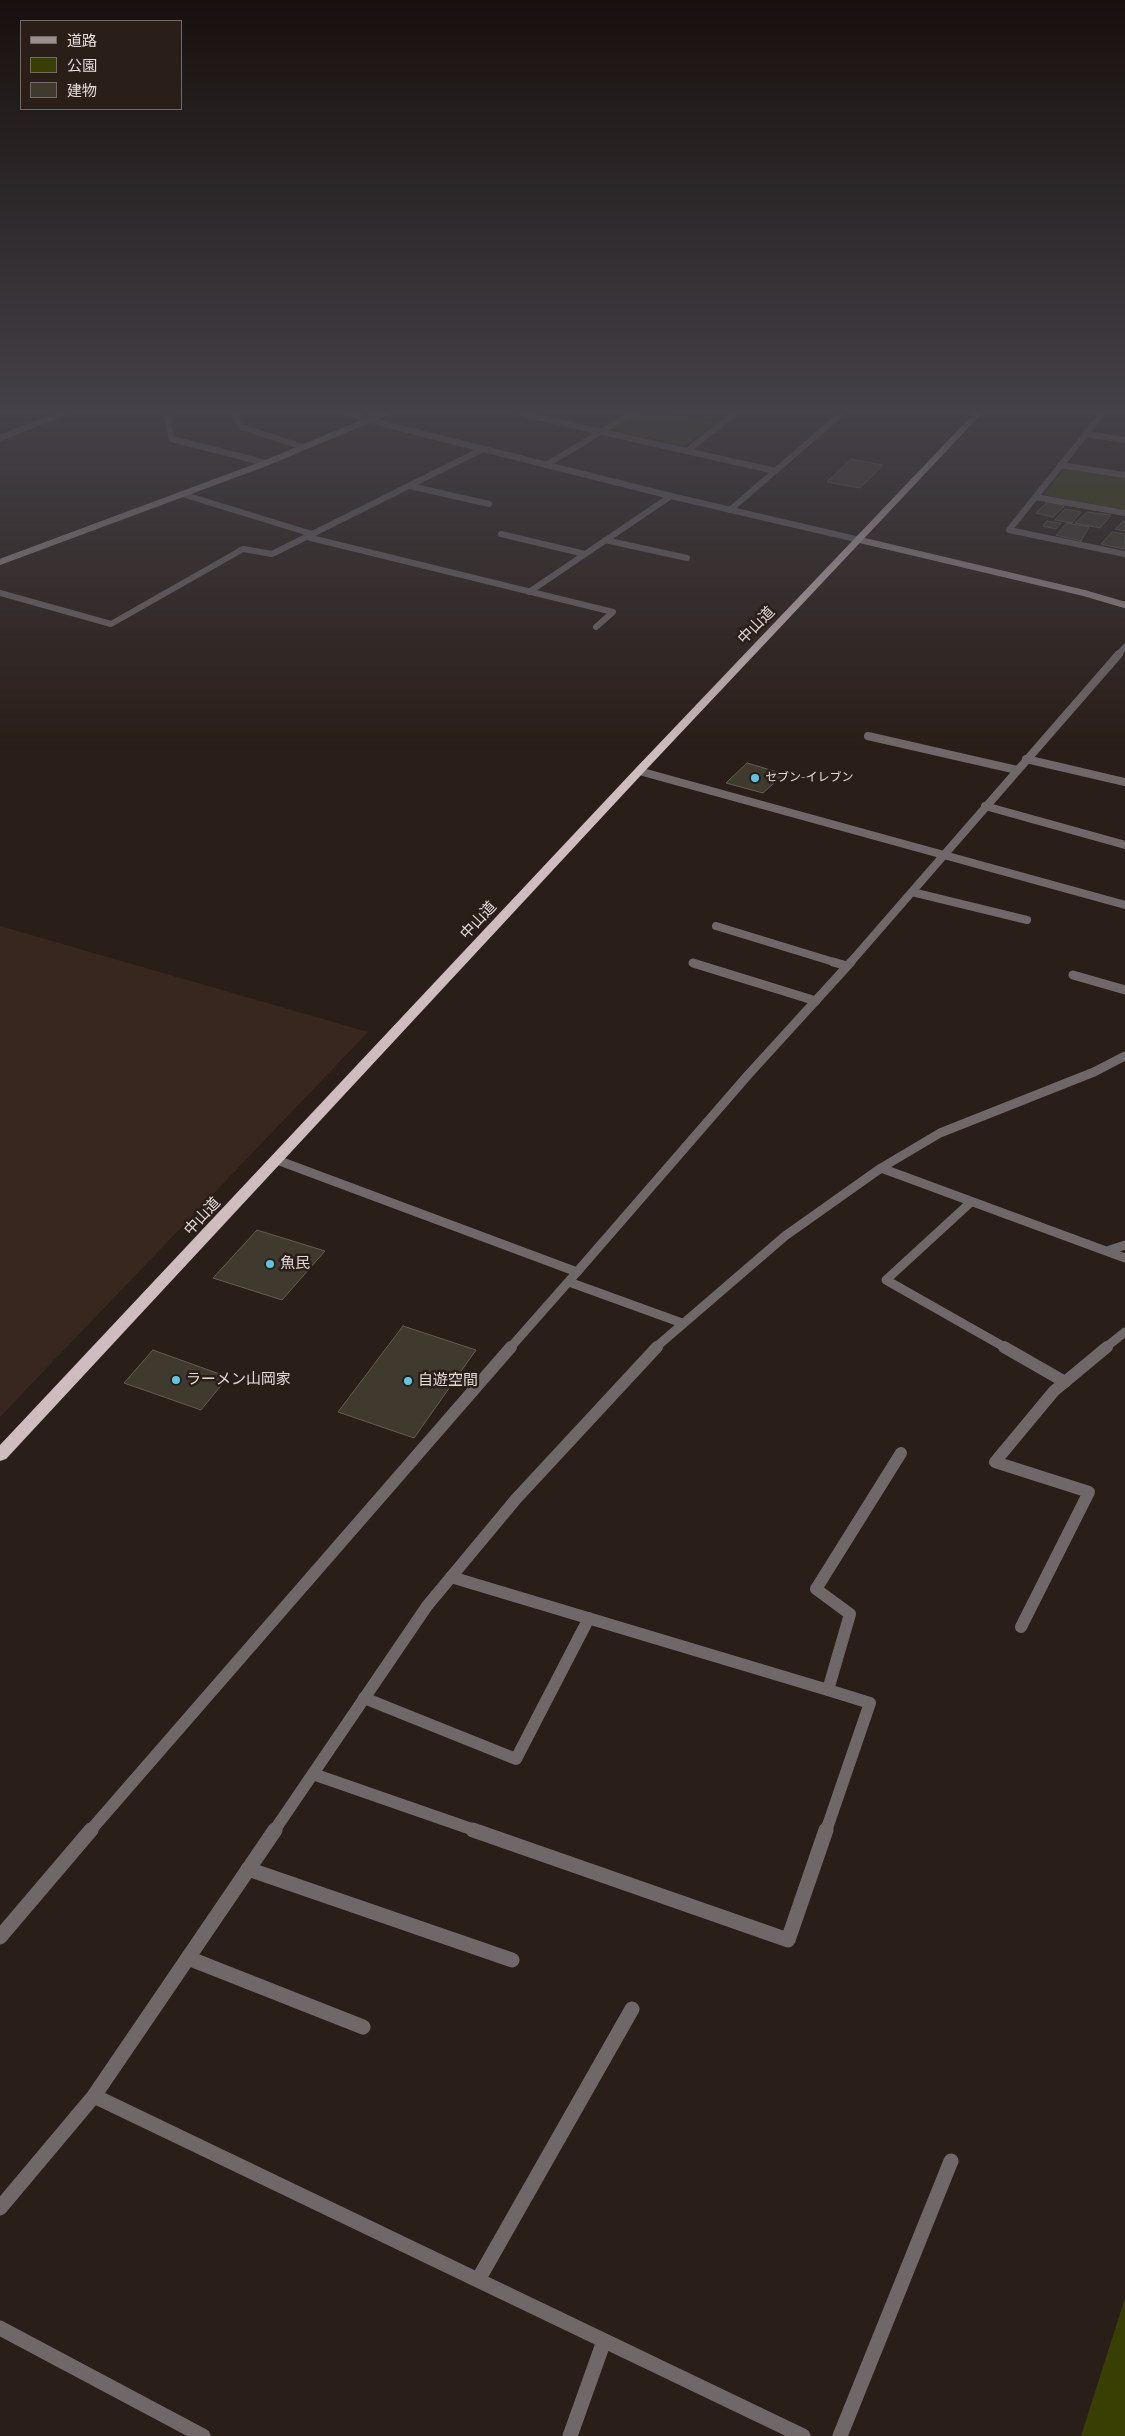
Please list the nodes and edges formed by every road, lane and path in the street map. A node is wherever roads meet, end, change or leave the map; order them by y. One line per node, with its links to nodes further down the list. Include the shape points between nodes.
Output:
1 (105, 523): 15 (main road)
2 (269, 523): 9 (street)
3 (337, 523): 9 (street)
4 (631, 523): 10 (street)
5 (785, 523): 11 (street)
6 (876, 523): 11 (highway, 中山道)
7 (1015, 523): 13 (street, via 1009,530)
8 (501, 534): 12 (street)
9 (310, 536): 16 (street); 17 (street, via 272,554 243,549 111,624)
10 (605, 540): 12 (street); 14 (street)
11 (860, 540): 18 (main road); 26 (highway, 中山道)
12 (585, 554): 16 (street)
13 (1125, 554)
14 (687, 558)
15 (0, 562)
16 (529, 592): 21 (street, via 614,612)
17 (0, 593)
18 (1084, 593): 19 (main road); 20 (main road)
19 (1125, 600)
20 (1125, 605)
21 (596, 627)
22 (1125, 647): 24 (street)
23 (868, 736): 25 (street)
24 (1026, 759): 25 (street); 27 (street)
25 (1017, 770): 28 (street)
26 (639, 771): 30 (street); 41 (highway, 中山道)
27 (1125, 782)
28 (985, 806): 29 (street); 30 (street)
29 (1125, 845)
30 (944, 854): 31 (street); 32 (street)
31 (912, 892): 33 (street); 36 (street)
32 (1125, 905)
33 (1027, 920)
34 (716, 926): 36 (street)
35 (693, 963): 39 (street)
36 (848, 966): 39 (street)
37 (1073, 976): 38 (street)
38 (1125, 990)
39 (816, 1001): 47 (street)
40 (1125, 1056): 42 (street, via 1094,1072 940,1133)
41 (276, 1160): 47 (street); 53 (highway, 中山道)
42 (881, 1168): 43 (street); 49 (street, via 785,1236)
43 (972, 1202): 45 (street); 51 (street, via 886,1280)
44 (1125, 1244): 45 (street)
45 (1107, 1251): 46 (street)
46 (1125, 1258)
47 (577, 1272): 48 (street)
48 (569, 1282): 49 (street); 61 (street)
49 (682, 1323): 54 (street, via 516,1499)
50 (1125, 1332): 51 (street)
51 (1065, 1382): 56 (street, via 995,1462 1089,1492)
52 (901, 1453): 57 (street, via 816,1589 850,1614)
53 (0, 1455)
54 (451, 1577): 55 (street); 58 (street, via 427,1606)
55 (589, 1618): 57 (street); 58 (street, via 516,1759)
56 (1021, 1626)
57 (828, 1690): 59 (street, via 870,1703 788,1940)
58 (364, 1698): 59 (street)
59 (313, 1774): 60 (street)
60 (248, 1869): 62 (street); 63 (street)
61 (0, 1937)
62 (188, 1958): 65 (street); 66 (street)
63 (512, 1960)
64 (632, 2010): 69 (street)
65 (363, 2027)
66 (94, 2096): 68 (street); 69 (street)
67 (951, 2161): 75 (street)
68 (0, 2208)
69 (478, 2280): 71 (street)
70 (0, 2328): 72 (street)
71 (604, 2341): 73 (street); 74 (street)
72 (203, 2436)
73 (570, 2436)
74 (803, 2436)
75 (840, 2436)

